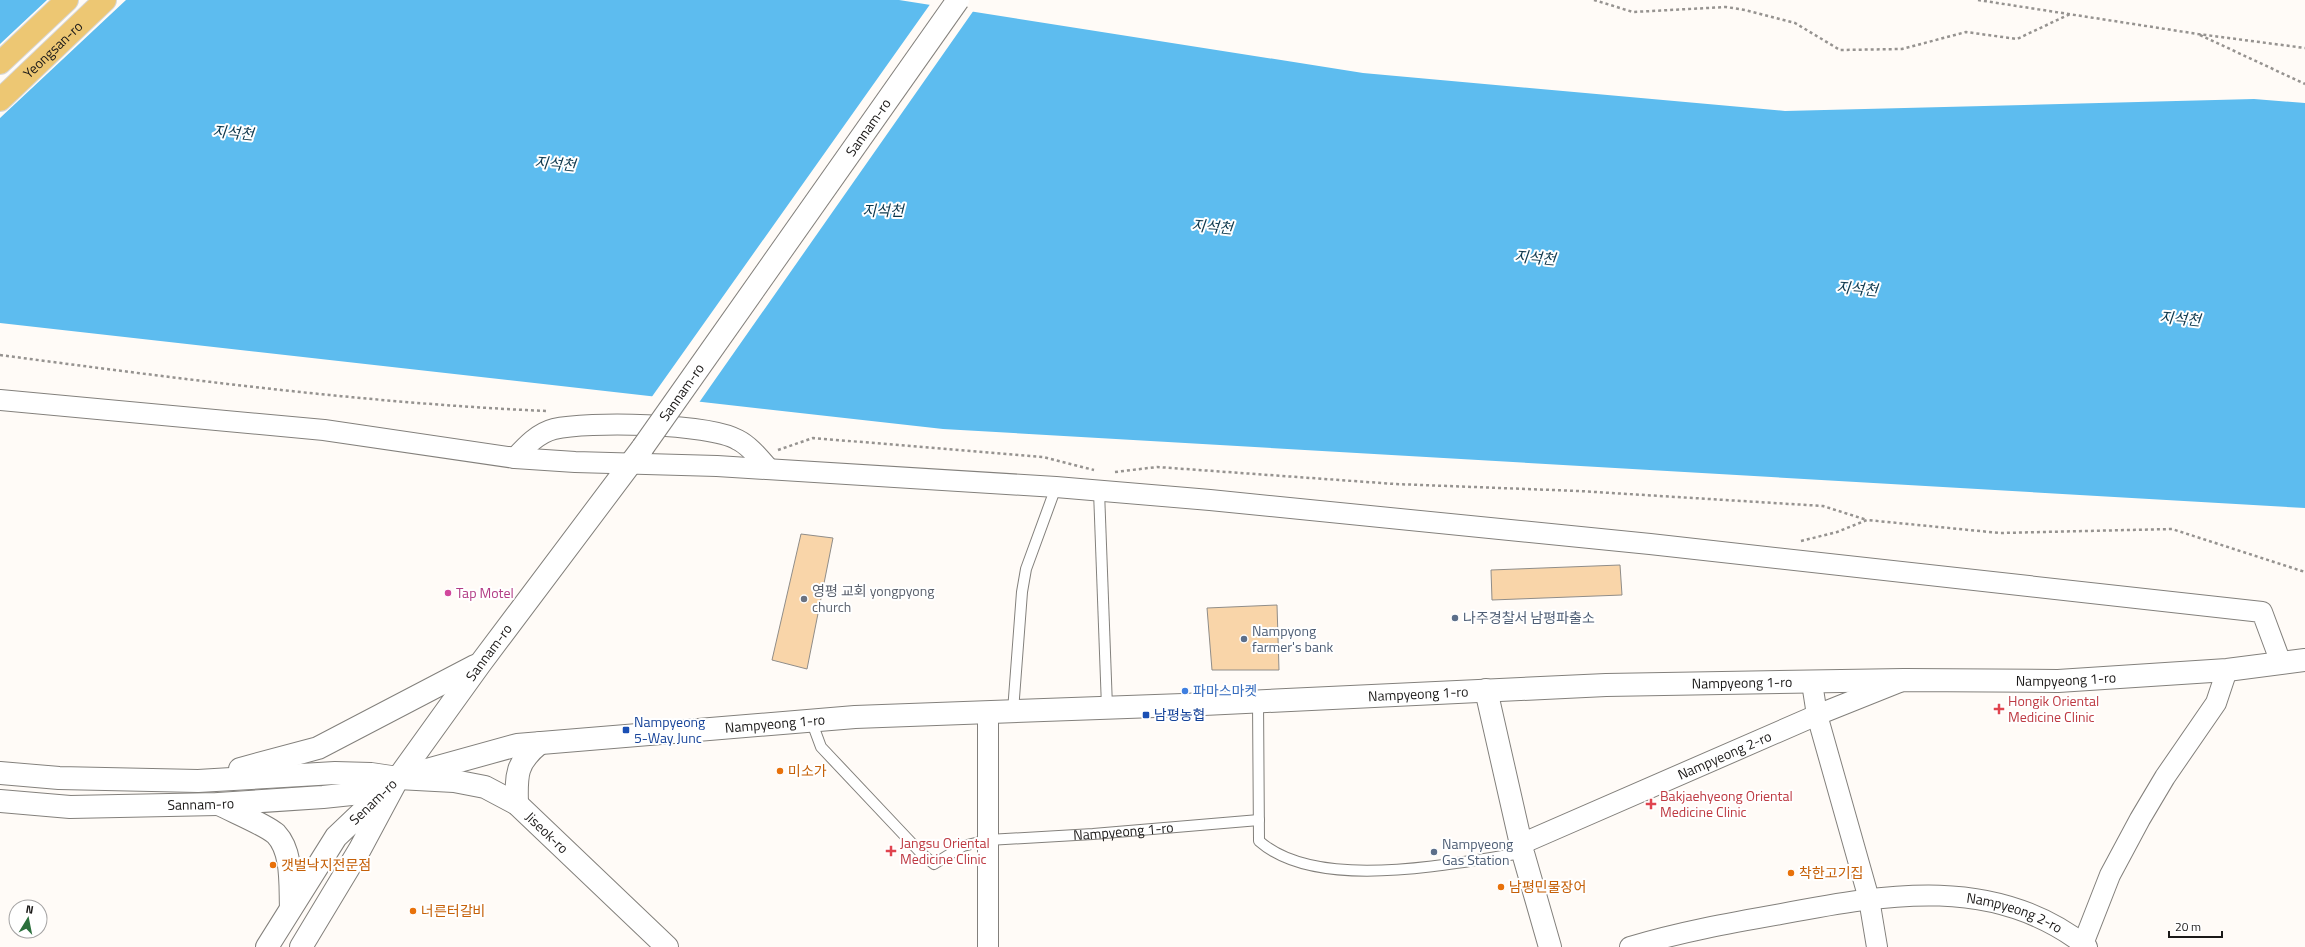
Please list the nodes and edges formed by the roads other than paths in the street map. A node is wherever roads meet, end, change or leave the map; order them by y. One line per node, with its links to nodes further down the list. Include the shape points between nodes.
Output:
1 (66, 0): 4 (highway, Yeongsan-ro)
2 (105, 0): 5 (highway, Yeongsan-ro)
3 (958, 0): 7 (street, Sannam-ro, bridge)
4 (0, 63)
5 (0, 100)
6 (0, 400): 8 (street, via 324,430)
7 (637, 455): 8 (street); 9 (street); 14 (street, Sannam-ro)
8 (515, 458): 9 (street, via 530,442 552,430 574,426 624,424 700,430 724,435 738,440)
9 (764, 463): 11 (street)
10 (1100, 481): 11 (street); 13 (street, via 1218,500 1650,544 2262,612); 20 (lane)
11 (1056, 487): 21 (lane, via 1026,569)
12 (2305, 660): 13 (street, Nampyeong 1-ro)
13 (2281, 663): 15 (street, Nampyeong 1-ro)
14 (480, 664): 27 (street, Sannam-ro); 28 (street, via 318,748)
15 (2227, 670): 16 (street, Nampyeong 1-ro, via 2058,681); 37 (street, via 2216,703 2165,777 2110,875)
16 (1904, 680): 17 (street, Nampyeong 1-ro); 23 (street, Nampyeong 2-ro)
17 (1812, 683): 18 (street, Nampyeong 1-ro, via 1606,685); 23 (street)
18 (1486, 690): 19 (street, Nampyeong 1-ro); 34 (street)
19 (1258, 701): 20 (street, Nampyeong 1-ro); 32 (lane)
20 (1107, 707): 21 (street, Nampyeong 1-ro)
21 (1013, 711): 22 (street, Nampyeong 1-ro)
22 (988, 712): 24 (street, Nampyeong 1-ro); 33 (street)
23 (1817, 716): 34 (street, Nampyeong 2-ro); 35 (street)
24 (810, 720): 25 (street, Nampyeong 1-ro); 33 (lane, Nampyeong 1-ro, via 820,747 934,864 963,846)
25 (540, 743): 27 (street, Nampyeong 1-ro, via 517,745); 31 (street, via 527,754 518,769)
26 (0, 773): 28 (street, Sannam-ro, via 59,778)
27 (398, 778): 28 (street, Sannam-ro, via 335,773); 30 (street, Sannam-ro, via 361,793); 31 (street, Jiseok-ro, via 454,781 485,787); 36 (street, Senam-ro, via 336,837); 39 (street, Senam-ro, via 360,849)
28 (198, 781)
29 (0, 801): 30 (street, Sannam-ro, via 70,807)
30 (218, 804): 36 (street, via 276,834 284,847 290,870)
31 (517, 804): 40 (street, Jiseok-ro)
32 (1259, 820): 33 (lane, Nampyeong 1-ro); 34 (lane, via 1259,841 1269,850 1336,871 1380,872)
33 (988, 840): 41 (street)
34 (1522, 849): 42 (street)
35 (1869, 899): 37 (street, Nampyeong 2-ro, via 1920,894 1992,900 2041,918); 43 (street, Nampyeong 2-ro, via 1681,932); 44 (street)
36 (291, 908): 38 (street, Senam-ro)
37 (2085, 946)
38 (268, 947)
39 (301, 947)
40 (667, 947)
41 (988, 947)
42 (1550, 947)
43 (1630, 947)
44 (1877, 947)

